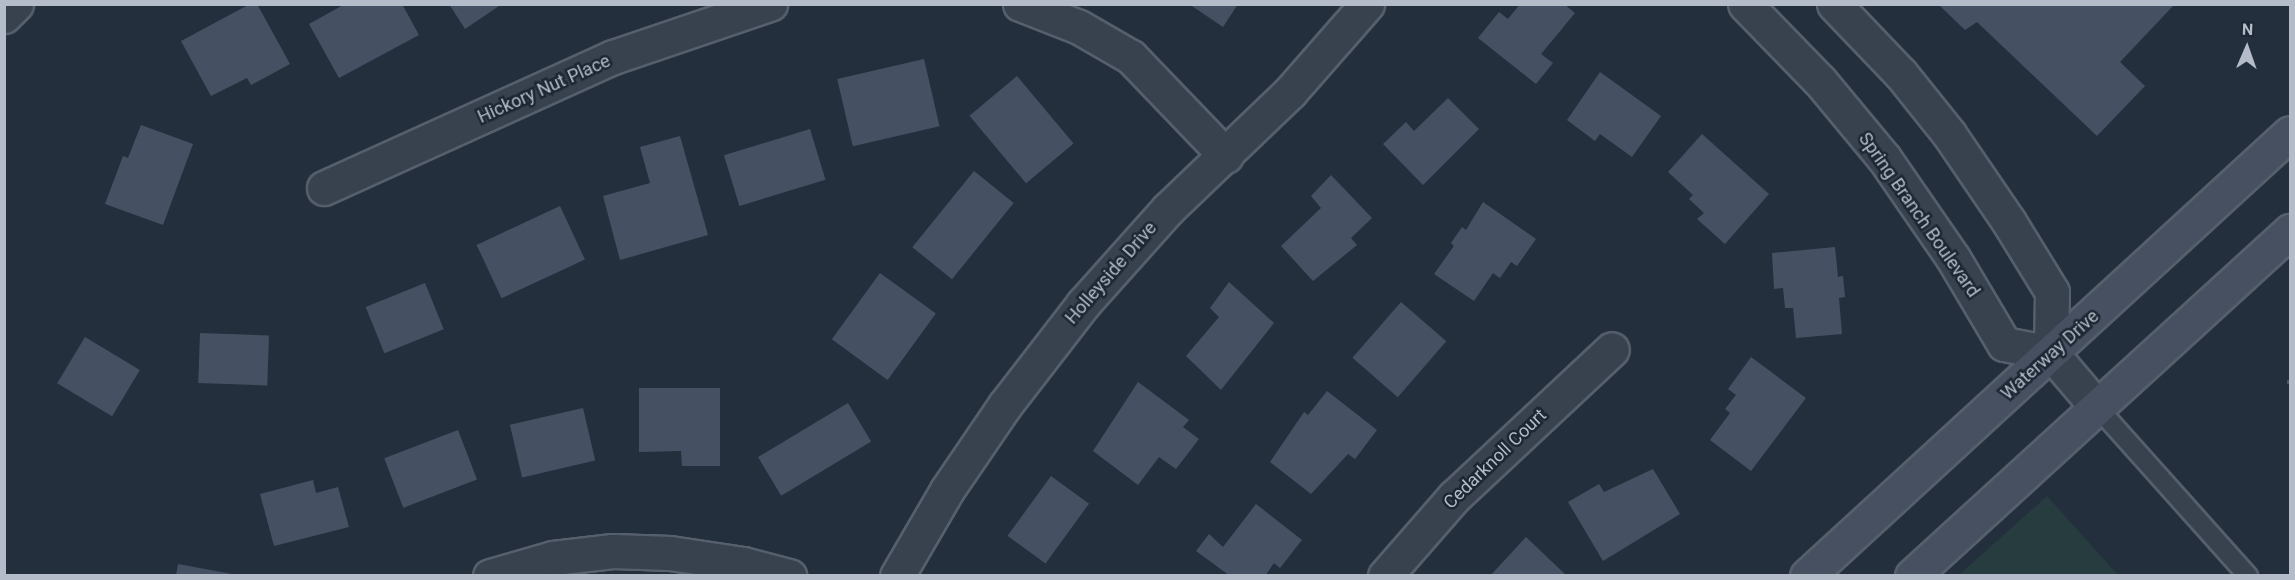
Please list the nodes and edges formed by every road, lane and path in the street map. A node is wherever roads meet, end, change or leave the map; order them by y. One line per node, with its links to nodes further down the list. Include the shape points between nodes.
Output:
1 (16, 4): 7 (street)
2 (770, 4): 10 (street, Hickory Nut Place, via 613,57)
3 (1020, 4): 9 (street, via 1079,27 1131,57)
4 (1367, 4): 9 (street, Holleyside Drive, via 1290,92)
5 (1745, 4): 13 (street, Spring Branch Boulevard, via 1820,81 1884,158 1953,258 2004,344)
6 (1834, 4): 13 (street, via 1908,82 2009,222 2052,292)
7 (4, 16)
8 (2283, 148): 13 (main road, Waterway Drive)
9 (1226, 156): 17 (street, Holleyside Drive, via 1168,208 1083,304 1005,405 947,490)
10 (324, 188)
11 (2290, 231): 14 (main road)
12 (1612, 349): 18 (street, Cedarknoll Court, via 1454,497)
13 (2051, 353): 14 (street); 19 (main road, Waterway Drive)
14 (2097, 407): 20 (main road); 21 (lane)
15 (490, 576): 16 (street, via 553,558 613,551 670,553)
16 (789, 576)
17 (897, 576)
18 (1385, 576)
19 (1808, 576)
20 (1912, 576)
21 (2248, 576)

